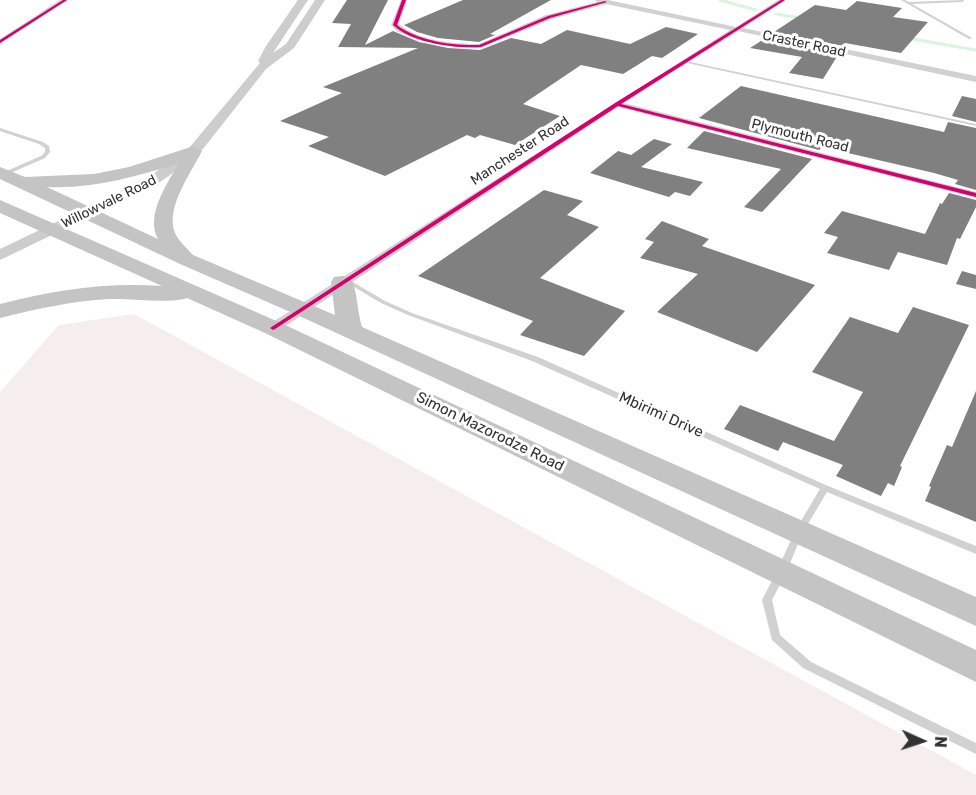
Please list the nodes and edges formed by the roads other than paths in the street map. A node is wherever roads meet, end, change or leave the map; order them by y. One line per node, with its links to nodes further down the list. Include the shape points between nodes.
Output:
1 (65, 0): 11 (street)
2 (303, 0): 13 (main road, Willowvale Road, via 267,53)
3 (320, 0): 13 (main road, Willowvale Road, via 290,46)
4 (404, 0): 6 (street, via 396,25 399,30 473,47)
5 (783, 0): 9 (street, Manchester Road)
6 (601, 1): 9 (street, Craster Road)
7 (905, 1): 8 (lane); 10 (lane)
8 (963, 1)
9 (738, 30): 12 (street, Manchester Road); 14 (street, Craster Road)
10 (970, 38)
11 (0, 42)
12 (687, 62): 15 (street, Manchester Road); 16 (lane)
13 (262, 67): 18 (main road, Willowvale Road)
14 (976, 79)
15 (617, 104): 20 (street, Plymouth Road); 25 (street, Manchester Road)
16 (976, 126)
17 (0, 129): 19 (lane, via 41,143 48,152)
18 (194, 151): 19 (highway, via 102,180 60,183); 22 (main road, Willowvale Road, via 151,182); 24 (highway, via 166,207 163,222 164,234)
19 (7, 175): 22 (highway, Simon Mazorodze Road)
20 (976, 195)
21 (0, 206): 22 (highway, Simon Mazorodze Road)
22 (68, 222): 23 (main road, Willowvale Road); 24 (highway, Simon Mazorodze Road); 26 (highway, Simon Mazorodze Road)
23 (0, 255)
24 (187, 260): 27 (highway, Simon Mazorodze Road)
25 (344, 281): 27 (street, Manchester Road); 30 (highway, via 346,314); 32 (lane, Mbirimi Drive, via 401,310 535,359)
26 (200, 296): 28 (highway, via 150,291 80,294); 29 (highway, Simon Mazorodze Road)
27 (303, 309): 29 (street, Manchester Road); 30 (highway, Simon Mazorodze Road); 31 (highway, via 302,323 360,350)
28 (0, 311)
29 (273, 328): 31 (highway, Simon Mazorodze Road)
30 (352, 332): 33 (highway, Simon Mazorodze Road)
31 (391, 384): 35 (highway, Simon Mazorodze Road)
32 (825, 488): 33 (lane); 34 (lane, Mbirimi Drive)
33 (799, 531): 35 (lane); 36 (highway, Simon Mazorodze Road)
34 (976, 550)
35 (781, 573): 37 (highway, Simon Mazorodze Road); 38 (lane, via 767,600 776,637 807,665)
36 (976, 612)
37 (976, 667)
38 (976, 749)

